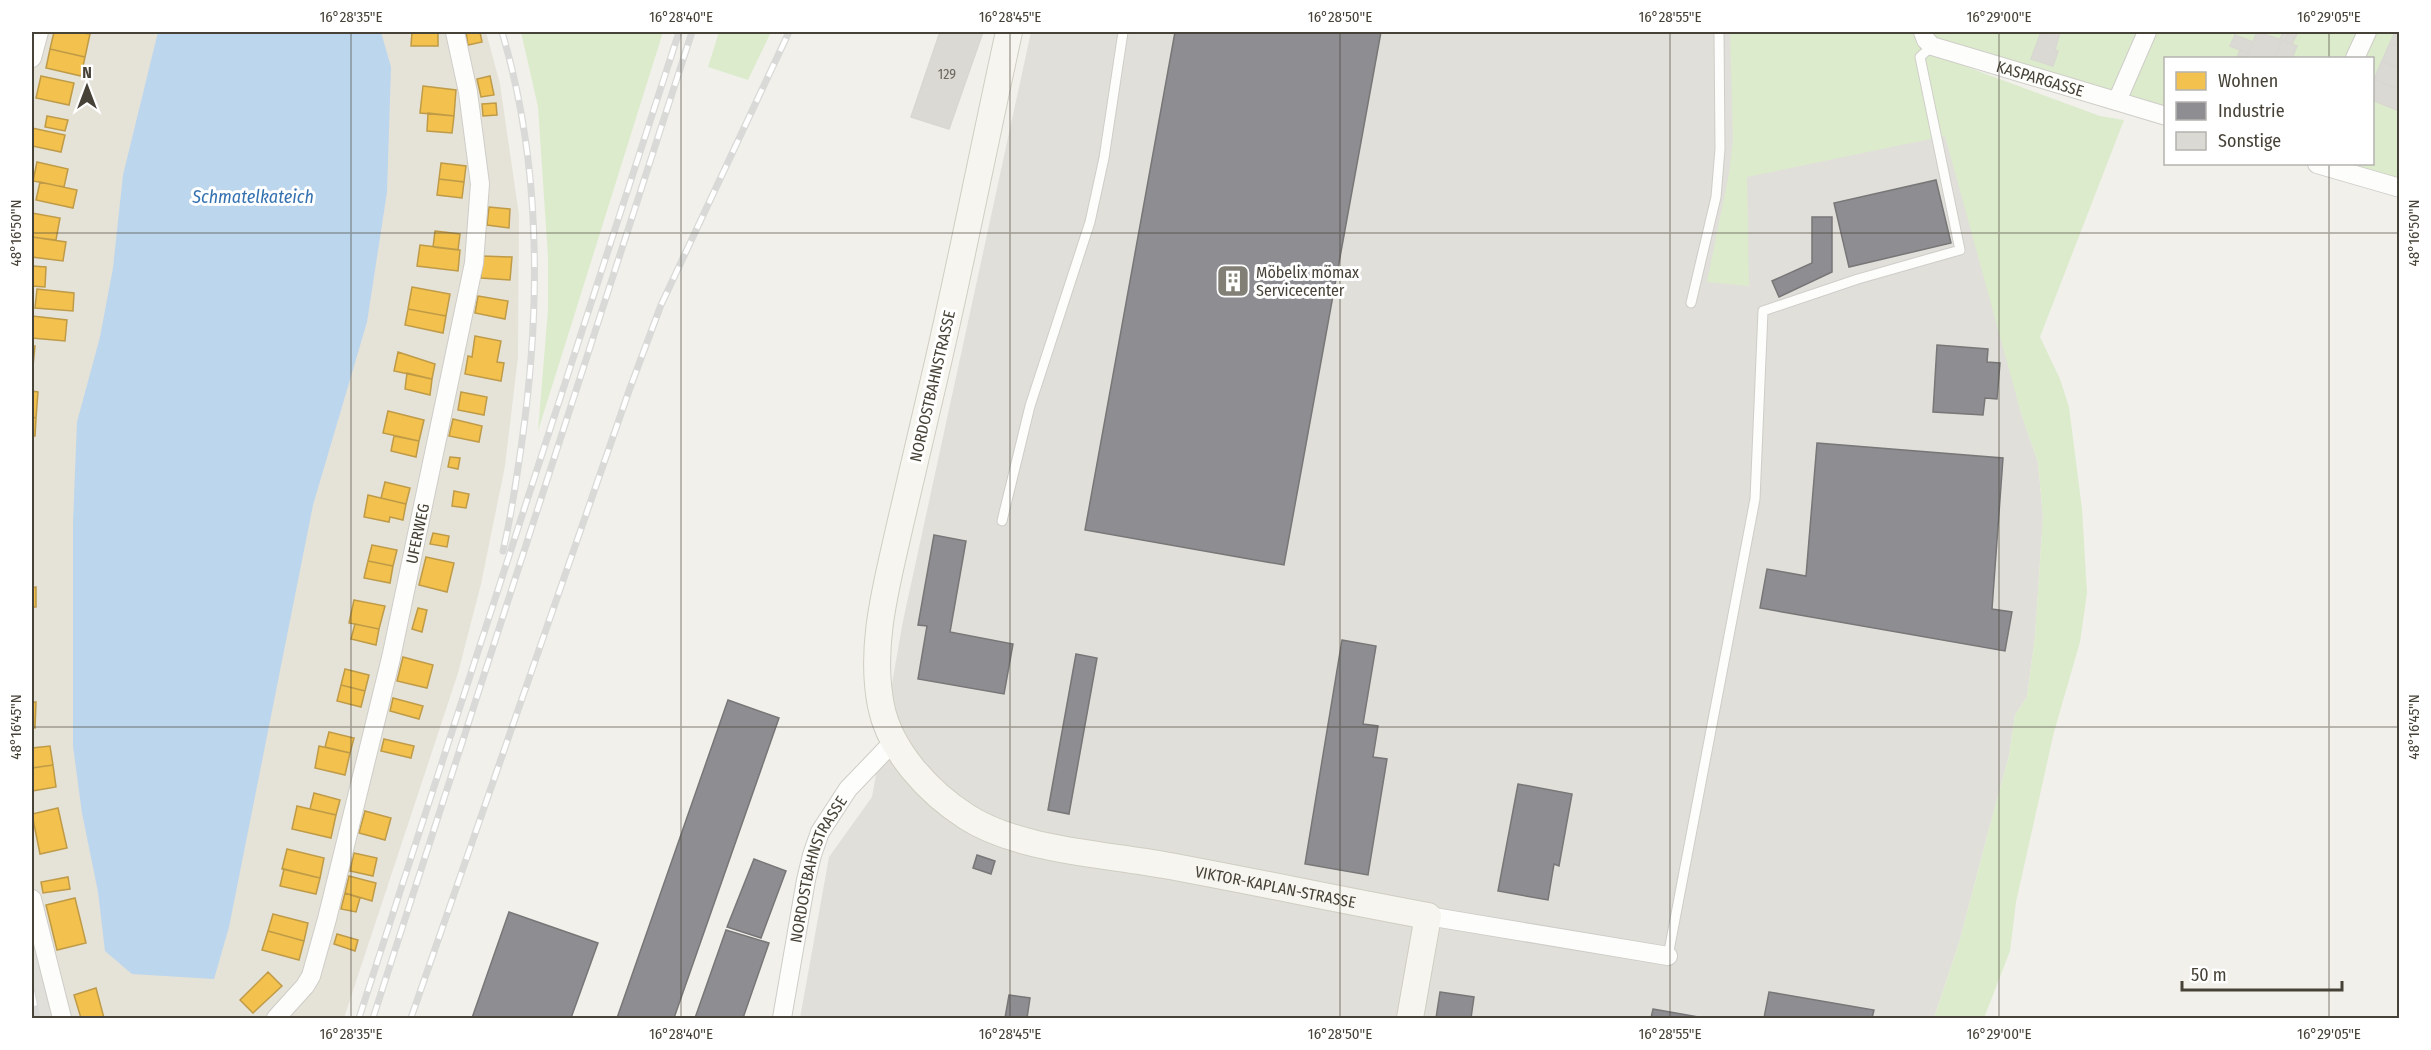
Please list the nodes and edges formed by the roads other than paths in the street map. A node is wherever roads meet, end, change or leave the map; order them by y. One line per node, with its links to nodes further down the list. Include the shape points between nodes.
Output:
1 (39, 32): 10 (street)
2 (455, 32): 23 (street, UFERWEG, via 468,92 480,184 474,263 391,658 327,919 311,976)
3 (1009, 32): 17 (street, NORDOSTBAHNSTRASSE, via 880,624 877,676 881,707)
4 (1123, 32): 16 (lane, via 1090,222 1030,406)
5 (1719, 32): 15 (lane, via 1716,197)
6 (2147, 32): 11 (street)
7 (2367, 32): 9 (street)
8 (1927, 39): 11 (street, KASPARGASSE); 21 (lane, via 1920,57 1960,250 1763,311 1755,499)
9 (2355, 57)
10 (32, 58)
11 (2117, 101): 12 (street, KASPARGASSE)
12 (2164, 115)
13 (2320, 165): 14 (street)
14 (2400, 188)
15 (1691, 303)
16 (1002, 521)
17 (894, 741): 18 (street, NORDOSTBAHNSTRASSE); 24 (street, NORDOSTBAHNSTRASSE, via 848,789 820,832 808,872)
18 (909, 764): 20 (street, VIKTOR-KAPLAN-STRASSE, via 968,818 1020,839)
19 (32, 899): 22 (street)
20 (1428, 916): 21 (street, VIKTOR-KAPLAN-STRASSE); 25 (street)
21 (1668, 956)
22 (62, 1018)
23 (276, 1018)
24 (782, 1018)
25 (1410, 1018)

